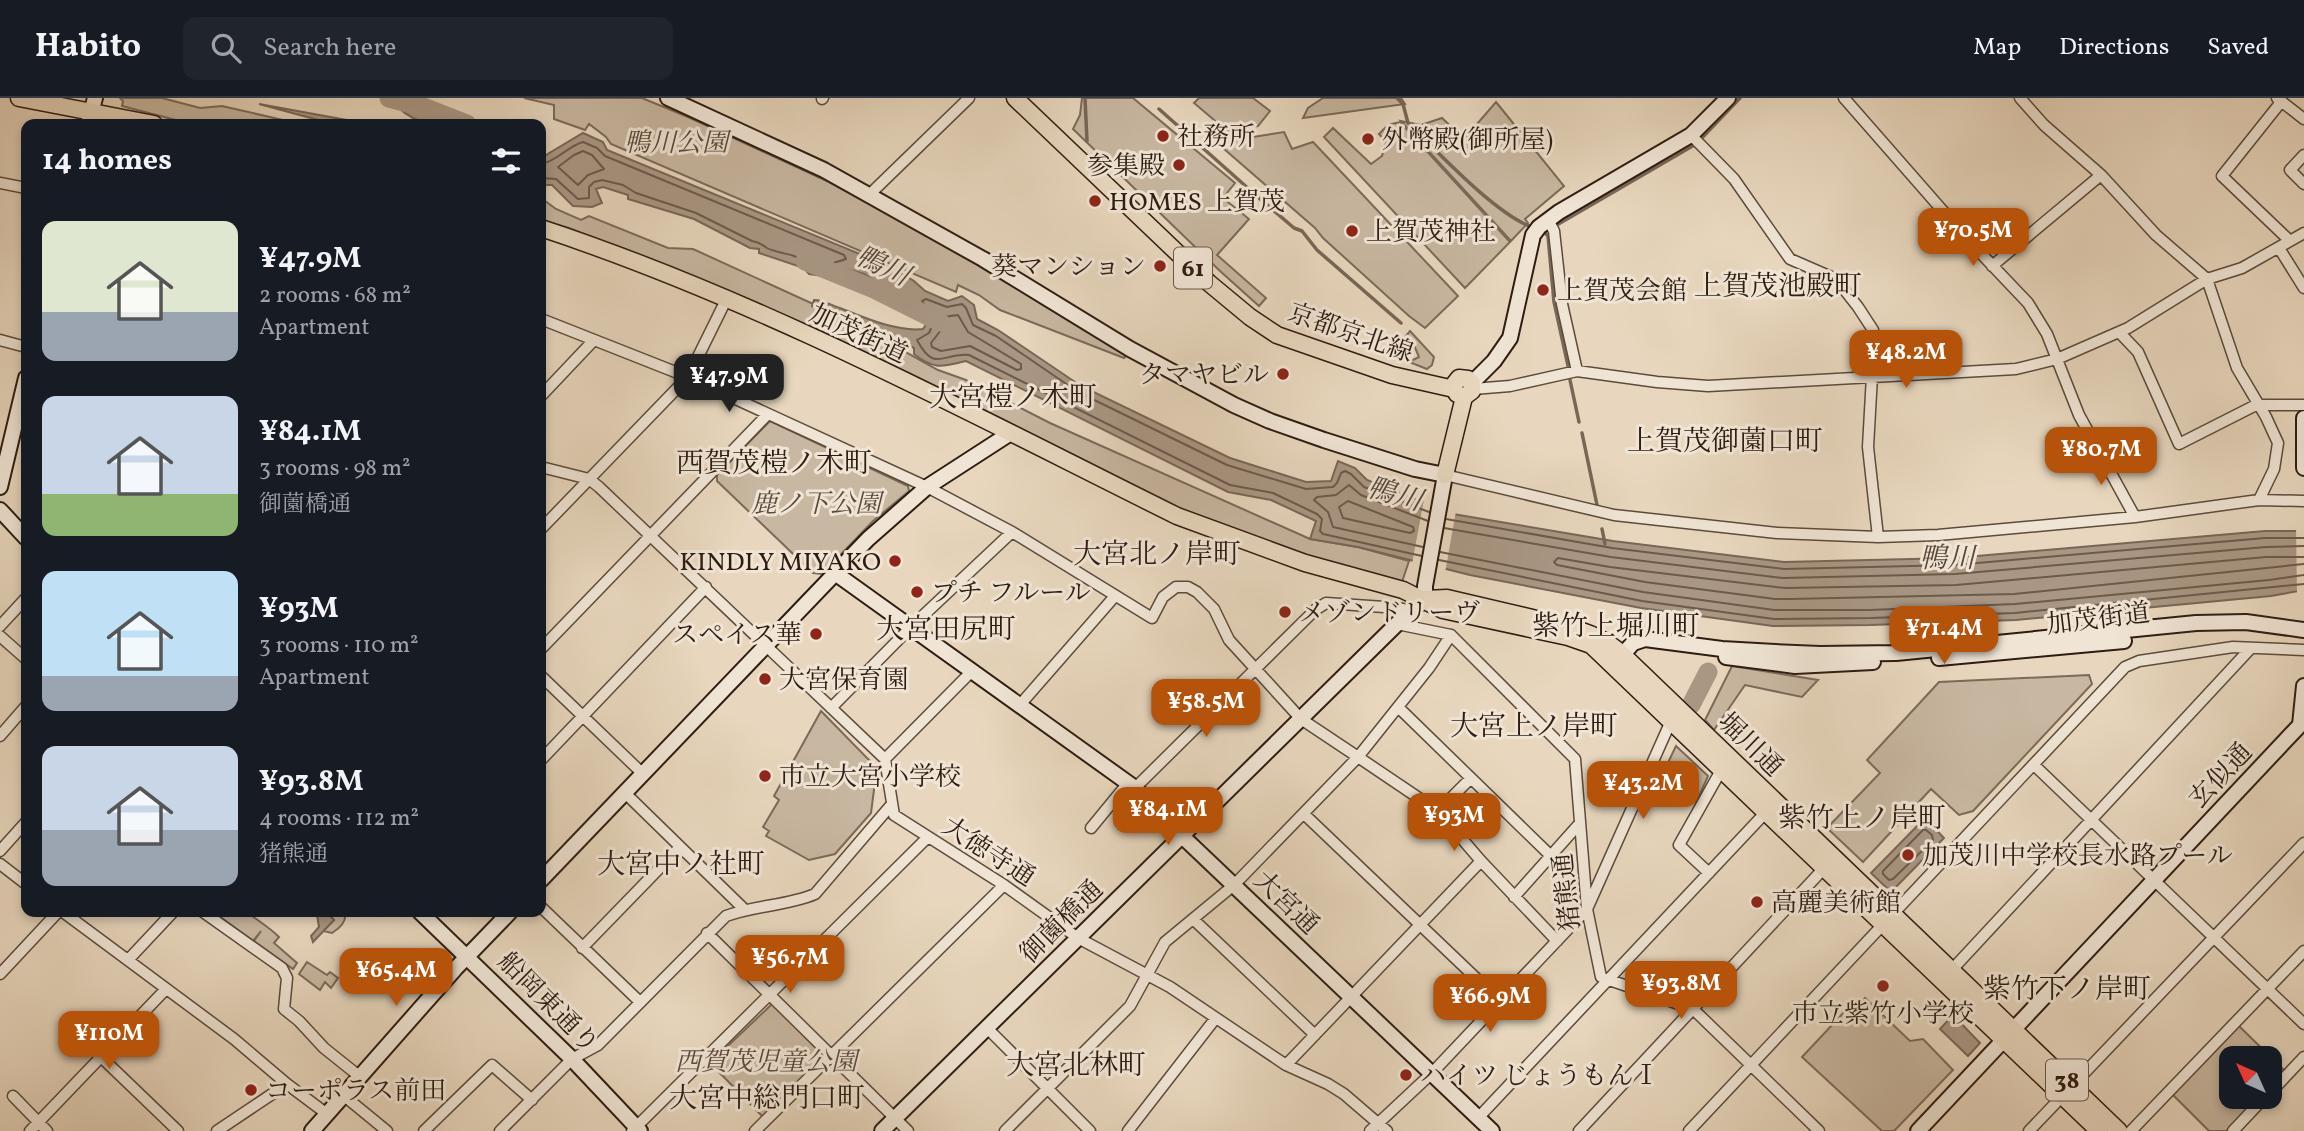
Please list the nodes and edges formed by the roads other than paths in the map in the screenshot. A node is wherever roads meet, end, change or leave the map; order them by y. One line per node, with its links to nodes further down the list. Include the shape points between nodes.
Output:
1 (19, 98): 9 (main road)
2 (668, 98): 18 (street)
3 (969, 98): 18 (street)
4 (1016, 98): 37 (main road, 京都京北線 / 61, via 1250,317 1278,335 1392,375)
5 (1728, 98): 12 (street)
6 (1844, 98): 24 (street)
7 (2020, 98): 14 (street)
8 (2279, 100): 11 (street); 22 (street, via 2222,176)
9 (91, 111): 10 (main road)
10 (130, 119)
11 (2304, 119)
12 (1692, 136): 19 (street); 36 (street, via 1734,179 1790,259 1831,276 1858,307 1873,330)
13 (2304, 155): 16 (street, via 2290,170)
14 (2101, 175): 24 (street); 25 (street, via 2156,235)
15 (0, 183): 17 (street)
16 (2304, 184)
17 (21, 187)
18 (869, 195): 47 (street, via 1234,405 1324,440)
19 (1545, 227): 34 (street); 37 (street, via 1510,338 1494,361)
20 (546, 230): 27 (main road, 加茂街道 / 38)
21 (2304, 233): 22 (street)
22 (2290, 241): 23 (street)
23 (2279, 248): 25 (street, via 2242,268); 26 (street)
24 (1992, 266): 33 (street, via 2028,303)
25 (2207, 279): 29 (street); 40 (street, via 2237,368)
26 (2304, 288)
27 (727, 298): 35 (street); 44 (main road, 加茂街道 / 38)
28 (546, 321): 31 (street)
29 (2119, 332): 33 (street); 40 (street, via 2138,352 2179,443)
30 (0, 340): 32 (street)
31 (594, 340): 35 (street); 38 (street)
32 (21, 346)
33 (2057, 359): 36 (street, via 2004,371); 54 (street, via 2078,415)
34 (1577, 370): 36 (street, via 1708,386); 37 (street, via 1510,386)
35 (688, 377): 42 (street); 48 (street)
36 (1872, 378): 59 (street, via 1868,447)
37 (1463, 389): 47 (main road)
38 (546, 391)
39 (21, 399): 49 (street)
40 (2258, 405): 41 (street); 51 (street, via 2278,443 2274,469)
41 (2304, 405)
42 (767, 415): 50 (street); 58 (street)
43 (2304, 418): 46 (street)
44 (1009, 434): 50 (street); 62 (main road, 加茂街道 / 38, via 1213,531 1304,563)
45 (546, 468): 48 (street)
46 (2304, 468)
47 (1445, 478): 59 (street, via 1614,515 1750,530); 62 (street)
48 (589, 480): 55 (street); 58 (street)
49 (0, 487)
50 (927, 487): 56 (street); 60 (street)
51 (2259, 500): 52 (street); 54 (street)
52 (2304, 501)
53 (0, 510): 57 (street)
54 (2135, 517): 59 (street)
55 (546, 524)
56 (1012, 532): 63 (street); 68 (street)
57 (21, 533)
58 (651, 535): 61 (street); 72 (street)
59 (1878, 537)
60 (835, 573): 68 (street, 大宮通); 73 (street)
61 (706, 587): 73 (street); 86 (street)
62 (1425, 593): 65 (street, 御薗橋通); 77 (main road, 加茂街道 / 38, via 1443,610 1568,637)
63 (1115, 596): 78 (street, via 1152,618 1163,597 1176,587 1188,587 1214,609 1229,640); 82 (street)
64 (21, 603): 67 (street)
65 (1412, 611): 66 (street, 御薗橋通); 78 (street, via 1326,603)
66 (1397, 624): 70 (street); 87 (street, 御薗橋通)
67 (0, 626)
68 (911, 627): 79 (street, 大宮通); 84 (street)
69 (2304, 631): 77 (street, 加茂街道, via 2246,622 2196,624 1895,653 1820,654 1645,639 1633,643)
70 (1451, 635): 83 (street); 105 (street, 猪熊通, via 1576,759)
71 (0, 636): 76 (street)
72 (546, 644)
73 (765, 645): 84 (street); 96 (street)
74 (2250, 649): 75 (street); 95 (street, via 2139,661 2125,667); 104 (street)
75 (2304, 650)
76 (21, 655)
77 (1621, 659): 88 (main road, 堀川通 / 38); 94 (main road, 堀川通 / 38)
78 (1256, 669): 87 (street); 98 (street)
79 (971, 672): 82 (street, 大宮通); 93 (street)
80 (546, 681): 86 (street)
81 (2304, 686): 89 (street, 玄似通)
82 (1019, 706): 98 (street, 大宮通)
83 (1398, 707): 92 (street); 97 (street)
84 (831, 708): 93 (street)
85 (21, 712): 90 (street)
86 (583, 716): 91 (street); 96 (street)
87 (1301, 719): 92 (street); 109 (street, 御薗橋通)
88 (1671, 722): 94 (main road, 堀川通 / 38); 125 (street)
89 (2302, 726): 120 (street, 玄似通)
90 (0, 736)
91 (546, 755)
92 (1357, 757): 102 (street); 103 (street)
93 (885, 759): 100 (street)
94 (1725, 763): 101 (main road, 堀川通 / 38); 117 (street, via 1679,845)
95 (2034, 765): 104 (street); 133 (street)
96 (642, 773): 99 (street)
97 (1471, 778): 102 (street); 113 (street)
98 (1132, 785): 107 (street); 109 (street, 大宮通)
99 (624, 792): 111 (street); 118 (street)
100 (892, 804): 108 (street, 大徳寺通, via 894,815); 124 (street, via 815,894)
101 (1771, 807): 115 (main road, 堀川通 / 38); 117 (street)
102 (1438, 811): 114 (street)
103 (1304, 814): 122 (street); 135 (street)
104 (2091, 820): 120 (street); 145 (street)
105 (1580, 823): 113 (street); 125 (street, 猪熊通)
106 (21, 828): 112 (street)
107 (1091, 828)
108 (928, 836): 121 (street, 大徳寺通); 150 (street)
109 (1182, 836): 122 (street, 大宮通); 138 (street, 御薗橋通)
110 (2304, 843): 137 (street)
111 (680, 847): 124 (street); 140 (street)
112 (0, 851)
113 (1551, 856): 123 (street)
114 (1481, 861): 123 (street); 135 (street)
115 (1829, 863): 133 (main road, 堀川通 / 38); 154 (street)
116 (0, 864): 119 (street)
117 (1709, 873): 147 (street)
118 (546, 875)
119 (21, 880)
120 (2154, 881): 137 (street); 159 (street, 玄似通)
121 (1004, 885): 138 (street, 大徳寺通); 160 (street)
122 (1234, 885): 134 (street); 151 (street, 大宮通)
123 (1514, 897): 139 (street)
124 (744, 909): 136 (street, via 726,916)
125 (1587, 909): 139 (street); 147 (street, 猪熊通, via 1601,977)
126 (546, 912): 140 (street)
127 (53, 917): 144 (street)
128 (70, 917): 143 (street)
129 (168, 917): 143 (street)
130 (210, 917): 167 (street, via 282,968 287,978 284,1009)
131 (425, 917): 142 (street, 船岡東通り)
132 (505, 917): 142 (street)
133 (1888, 919): 145 (main road, 堀川通 / 38); 165 (street)
134 (1194, 920): 146 (street, via 1164,942); 158 (street)
135 (1420, 925): 151 (street); 152 (street)
136 (707, 933): 150 (street); 153 (street)
137 (2213, 937): 149 (street); 171 (street)
138 (1078, 938): 146 (street, 大徳寺通); 157 (street, 御薗橋通)
139 (1557, 941): 152 (street)
140 (582, 948): 153 (street)
141 (2304, 951): 149 (street)
142 (467, 956): 163 (street, 船岡東通り); 167 (street)
143 (128, 960): 148 (street)
144 (0, 974)
145 (1947, 975): 159 (main road, 堀川通 / 38)
146 (1146, 976): 155 (street, 大徳寺通); 170 (street, via 1130,1006)
147 (1609, 979): 154 (street); 179 (street)
148 (166, 989): 161 (street); 169 (street)
149 (2267, 989): 156 (street); 204 (street)
150 (769, 994): 160 (street); 182 (street)
151 (1350, 998): 158 (street); 166 (street, 大宮通)
152 (1500, 1001): 166 (street)
153 (640, 1002): 163 (street, via 598,1045)
154 (1693, 1009): 165 (street); 198 (street)
155 (1215, 1019): 164 (street, 大徳寺通); 196 (street)
156 (2304, 1024)
157 (987, 1028): 170 (street); 177 (street, 御薗橋通)
158 (1315, 1035): 164 (street)
159 (2009, 1035): 171 (main road, 堀川通 / 38); 200 (street, 玄似通)
160 (832, 1056): 177 (street); 191 (street)
161 (102, 1057): 178 (street); 185 (street)
162 (2304, 1057): 168 (street)
163 (572, 1059): 174 (street); 182 (street, 船岡東通り)
164 (1286, 1065): 180 (street, 大徳寺通, via 1328,1084)
165 (1750, 1065): 181 (street); 199 (street)
166 (1432, 1073): 179 (street, 大宮通); 180 (street)
167 (359, 1076): 172 (street)
168 (2282, 1080)
169 (287, 1084): 176 (street); 186 (street)
170 (1048, 1089): 194 (street); 195 (street)
171 (2067, 1091): 201 (street); 202 (main road, 堀川通 / 38); 203 (main road, 堀川通 / 38)
172 (343, 1095): 176 (street); 188 (street)
173 (13, 1096): 178 (street)
174 (532, 1100): 189 (street, via 492,1065); 190 (street)
175 (2253, 1110): 205 (street)
176 (327, 1114): 187 (street)
177 (895, 1118): 192 (street, 御薗橋通); 193 (street)
178 (38, 1122): 183 (street); 184 (street)
179 (1483, 1126)
180 (1383, 1128): 197 (street)
181 (1813, 1129)
182 (636, 1130)
183 (30, 1131)
184 (47, 1131)
185 (178, 1131)
186 (217, 1131)
187 (312, 1131)
188 (387, 1131)
189 (424, 1131)
190 (500, 1131)
191 (755, 1131)
192 (882, 1131)
193 (908, 1131)
194 (1005, 1131)
195 (1090, 1131)
196 (1128, 1131)
197 (1370, 1131)
198 (1579, 1131)
199 (1689, 1131)
200 (1918, 1131)
201 (2029, 1131)
202 (2099, 1131)
203 (2119, 1131)
204 (2130, 1131)
205 (2233, 1131)

